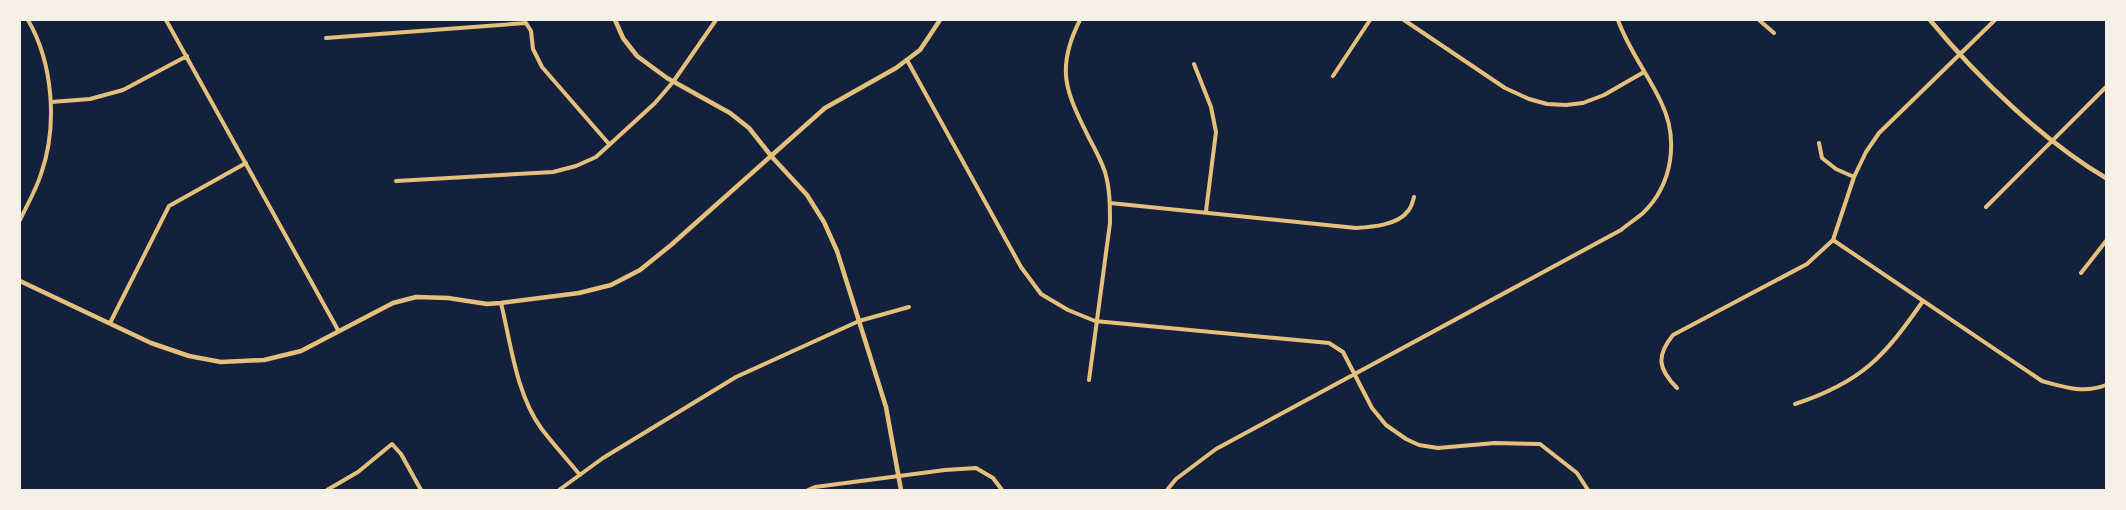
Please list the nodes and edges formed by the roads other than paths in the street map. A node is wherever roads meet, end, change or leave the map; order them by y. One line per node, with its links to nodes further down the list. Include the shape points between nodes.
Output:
1 (28, 20): 23 (street, via 43,54)
2 (166, 20): 16 (street)
3 (615, 20): 21 (street, via 637,56)
4 (716, 20): 21 (street)
5 (940, 20): 17 (street, via 920,50)
6 (1080, 20): 33 (street, via 1066,54 1067,82 1071,102 1101,160)
7 (1370, 20): 20 (street)
8 (1404, 20): 19 (street, via 1505,88 1547,104 1584,102)
9 (1618, 20): 19 (street)
10 (1759, 20): 13 (street)
11 (1930, 20): 15 (street)
12 (1995, 20): 15 (street)
13 (1774, 33)
14 (326, 38): 26 (street, via 526,23 542,67)
15 (1961, 54): 24 (street); 29 (street, via 1879,133)
16 (187, 56): 23 (street, via 123,90 90,99); 28 (street)
17 (907, 60): 27 (street, via 825,108); 45 (street, via 1028,276 1041,294)
18 (1194, 64): 35 (street, via 1216,132)
19 (1644, 72): 48 (street, via 1667,114 1671,162 1661,190 1643,213 1620,230)
20 (1334, 76)
21 (673, 82): 26 (street); 27 (street, via 730,113 749,128)
22 (2106, 87): 24 (street)
23 (51, 102): 36 (street, via 49,142 41,174)
24 (2052, 142): 30 (street); 34 (street)
25 (1819, 143): 29 (street, via 1822,158)
26 (609, 144): 31 (street, via 596,157 553,172)
27 (772, 157): 42 (street, via 631,275 579,293); 44 (street, via 807,195 824,222)
28 (246, 163): 46 (street, via 169,206); 47 (street)
29 (1854, 177): 37 (street)
30 (2106, 178)
31 (396, 182)
32 (1414, 197): 35 (street, via 1408,212 1397,219 1382,226 1356,228)
33 (1110, 202): 35 (street); 45 (street)
34 (1986, 207)
35 (1206, 211)
36 (20, 220)
37 (1833, 240): 41 (street); 51 (street, via 1807,264 1673,335 1660,361 1667,378)
38 (2106, 241): 39 (street)
39 (2080, 273)
40 (20, 282): 46 (street)
41 (1923, 301): 50 (street, via 2042,381 2079,390); 52 (street, via 1870,367 1825,394)
42 (501, 303): 47 (street, via 417,297 393,303); 53 (street, via 526,398 540,427)
43 (909, 307): 44 (street)
44 (859, 321): 53 (street, via 736,377); 54 (street, via 886,407)
45 (1095, 321): 48 (street, via 1329,343 1343,352); 49 (street)
46 (110, 323): 47 (street, via 151,344 221,362 264,360 301,351)
47 (338, 330)
48 (1354, 373): 61 (street, via 1216,449); 62 (street, via 1386,426 1406,439 1438,448 1540,444 1577,473)
49 (1089, 380)
50 (2106, 385)
51 (1677, 388)
52 (1795, 404)
53 (580, 475): 57 (street)
54 (899, 476): 58 (street); 59 (street); 60 (street, via 976,468 993,478)
55 (327, 490): 56 (street, via 358,472 392,444)
56 (421, 490)
57 (560, 490)
58 (808, 490)
59 (901, 490)
60 (1002, 490)
61 (1167, 490)
62 (1588, 490)

